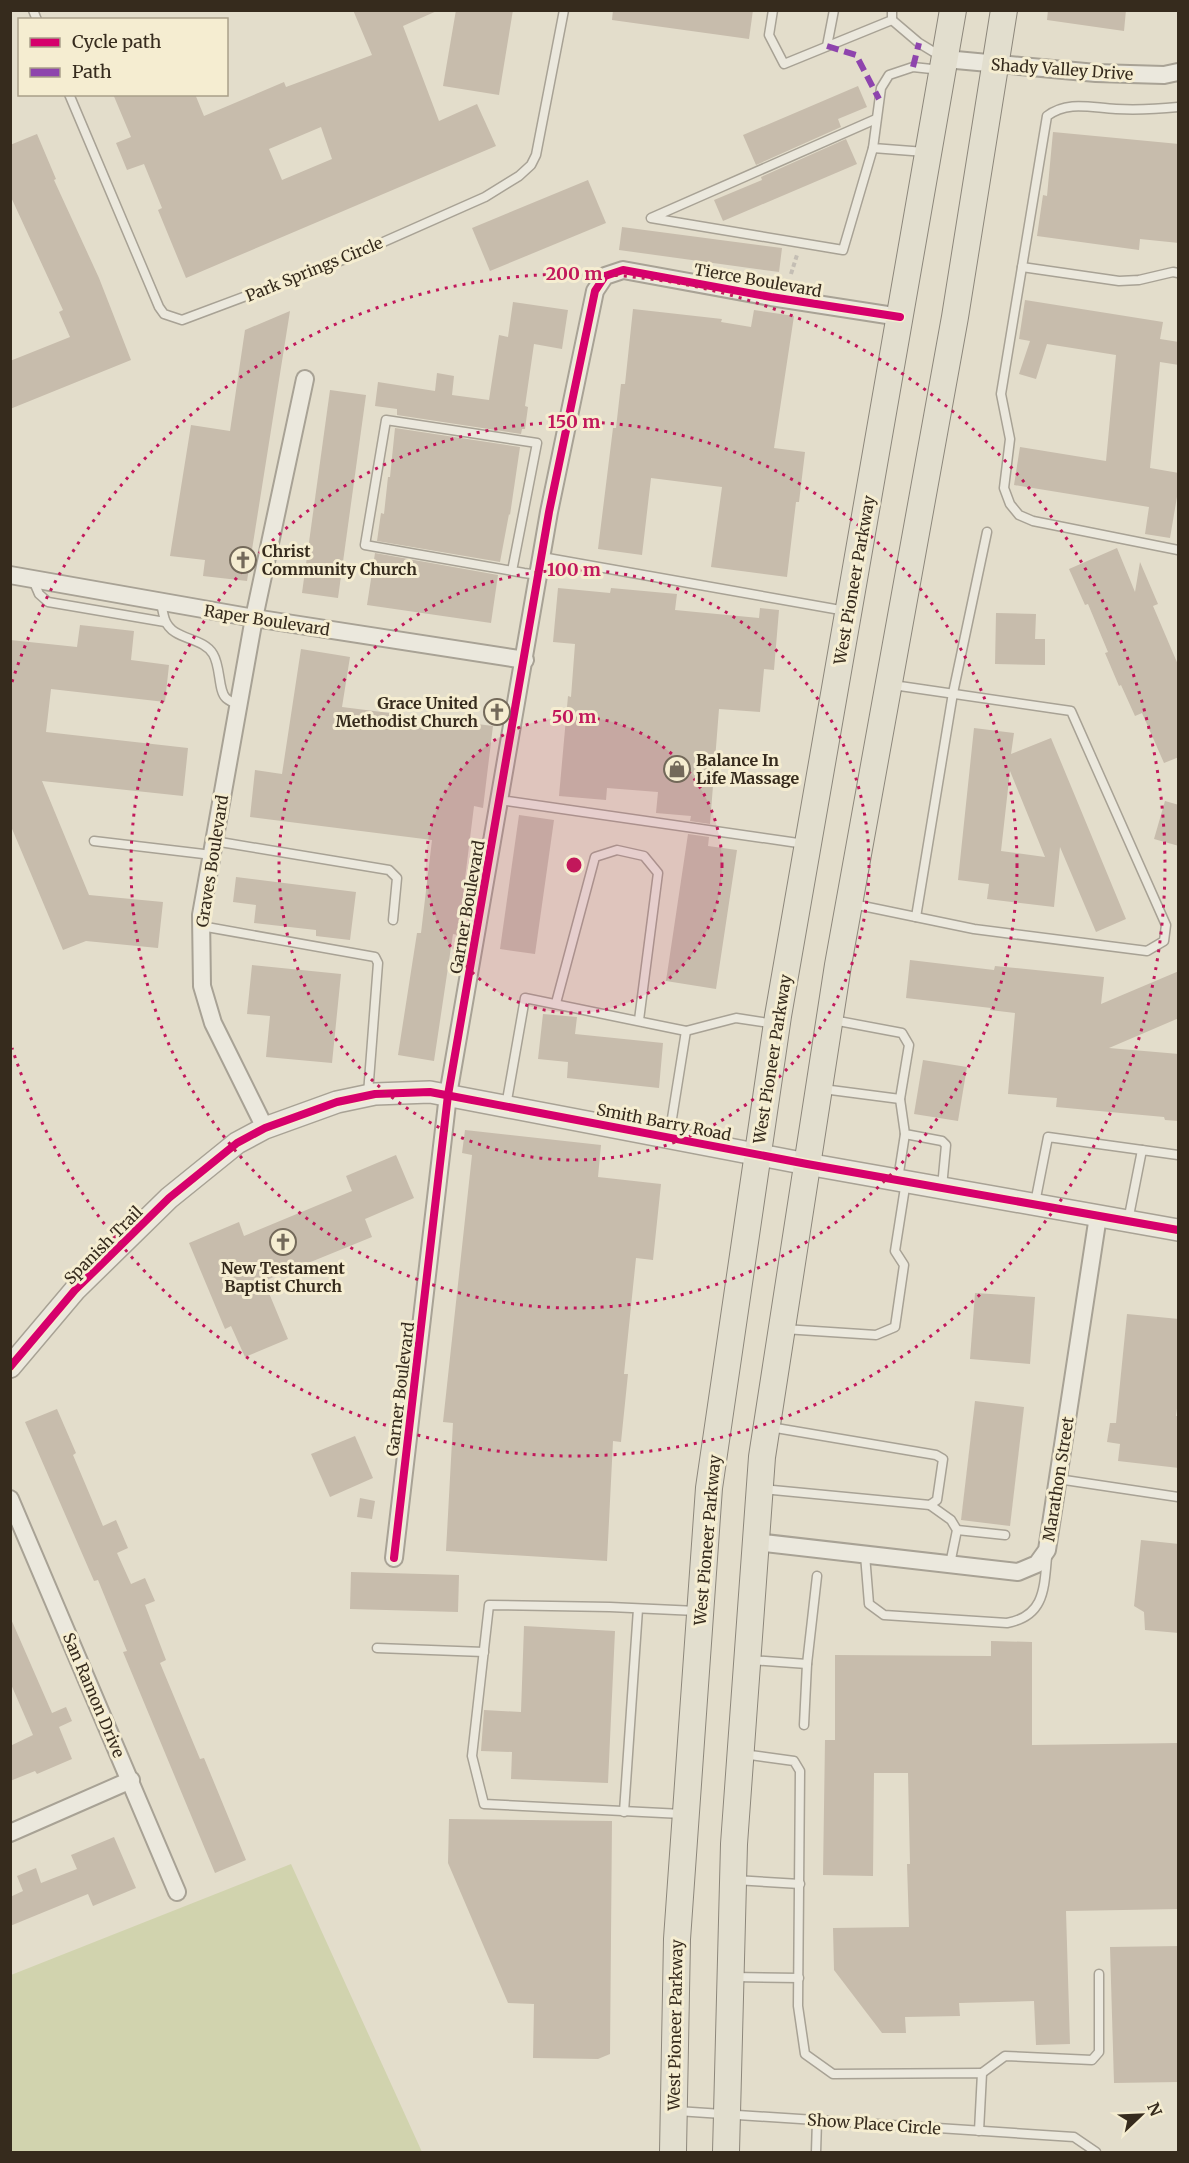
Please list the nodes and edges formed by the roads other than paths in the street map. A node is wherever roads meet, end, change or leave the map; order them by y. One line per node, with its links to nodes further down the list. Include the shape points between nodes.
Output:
1 (564, 10): 12 (lane, Park Springs Circle, via 536,155 519,176 484,197 345,259 182,320 159,308)
2 (774, 10): 8 (lane, via 769,35 784,64)
3 (834, 10): 8 (lane)
4 (892, 10): 7 (lane)
5 (953, 10): 9 (main road, West Pioneer Parkway)
6 (1004, 10): 10 (main road)
7 (891, 20): 8 (lane); 9 (lane)
8 (827, 46)
9 (944, 64): 10 (street, Shady Valley Drive); 14 (lane, via 889,75 882,88); 16 (main road, West Pioneer Parkway)
10 (994, 64): 11 (street, Shady Valley Drive, via 1096,73); 34 (main road, via 955,317)
11 (1179, 72)
12 (70, 96)
13 (1179, 107): 17 (lane, via 1116,109 1077,105 1057,109 1047,116)
14 (876, 119): 15 (lane); 15 (lane, via 651,218 843,250)
15 (873, 148): 16 (lane)
16 (929, 152): 20 (main road, West Pioneer Parkway)
17 (1022, 267): 19 (lane, via 1119,281); 23 (lane, via 1001,394 1010,440 1004,488 1010,504 1019,515 1033,521)
18 (612, 273): 20 (street, Tierce Boulevard, via 623,270); 24 (street, Garner Boulevard, via 605,276 595,291)
19 (1179, 273)
20 (900, 317): 30 (main road, West Pioneer Parkway)
21 (305, 379): 31 (street, Graves Boulevard)
22 (987, 532): 35 (lane)
23 (1179, 550)
24 (542, 557): 27 (street, Garner Boulevard); 30 (lane)
25 (512, 571): 25 (lane, via 365,545 386,420 537,443); 27 (lane)
26 (10, 575): 28 (street, Raper Boulevard)
27 (539, 575): 33 (street, Garner Boulevard)
28 (32, 579): 29 (street, Raper Boulevard); 32 (lane, via 48,602)
29 (161, 602): 31 (street, Raper Boulevard); 32 (lane)
30 (849, 612): 39 (main road, West Pioneer Parkway)
31 (254, 618): 33 (street, Raper Boulevard); 36 (street, Graves Boulevard)
32 (165, 622): 36 (lane, via 176,634 212,652 220,670 220,688 225,698)
33 (525, 660): 37 (street, Garner Boulevard)
34 (889, 684): 35 (lane); 41 (main road)
35 (953, 693): 42 (lane); 42 (lane, via 1071,711 1166,925 1164,941 1147,951)
36 (238, 705): 40 (street, Graves Boulevard)
37 (500, 800): 39 (lane); 52 (street, Garner Boulevard)
38 (94, 841): 40 (lane)
39 (808, 844): 48 (main road, West Pioneer Parkway)
40 (213, 848): 43 (lane, via 389,870 397,878); 44 (street, Graves Boulevard)
41 (849, 904): 42 (lane); 47 (main road)
42 (916, 917)
43 (393, 920)
44 (201, 926): 51 (lane, via 375,957 378,963); 55 (street, Graves Boulevard, via 202,986 213,1023)
45 (556, 1004): 46 (lane); 46 (lane, via 596,857 617,850 644,856 657,873); 54 (lane, via 525,998)
46 (639, 1020): 49 (lane)
47 (829, 1020): 50 (main road); 53 (lane, via 902,1033 909,1045)
48 (776, 1024): 49 (lane, via 736,1018); 59 (main road, West Pioneer Parkway)
49 (686, 1031): 57 (lane)
50 (818, 1088): 53 (lane); 61 (main road)
51 (368, 1095): 52 (street, Smith Barry Road); 55 (street, Smith Barry Road)
52 (448, 1095): 54 (street, Smith Barry Road); 82 (street, Garner Boulevard)
53 (900, 1099): 56 (lane)
54 (506, 1106): 57 (street, Smith Barry Road)
55 (265, 1128): 64 (street, Smith Barry Road, via 237,1143)
56 (905, 1134): 62 (lane); 63 (lane, via 946,1145)
57 (669, 1137): 59 (street, Smith Barry Road)
58 (1142, 1150): 60 (lane); 65 (lane, via 1048,1137); 67 (lane)
59 (758, 1154): 61 (street, Smith Barry Road); 86 (main road, West Pioneer Parkway, via 709,1488)
60 (1179, 1155)
61 (807, 1164): 62 (street, Smith Barry Road); 69 (main road)
62 (902, 1180): 63 (street, Smith Barry Road); 69 (lane, via 895,1251 904,1265 895,1327 876,1335)
63 (942, 1188): 65 (street, Smith Barry Road)
64 (169, 1198): 70 (street, Spanish Trail, via 75,1290)
65 (1035, 1204): 66 (street, Smith Barry Road)
66 (1098, 1216): 67 (street, Smith Barry Road); 72 (street, Marathon Street)
67 (1128, 1221): 68 (street, Smith Barry Road)
68 (1179, 1230)
69 (782, 1329): 71 (main road)
70 (10, 1367)
71 (766, 1427): 73 (main road); 76 (lane, via 936,1455 943,1459 937,1500)
72 (1058, 1479): 74 (lane); 80 (street, Marathon Street)
73 (760, 1489): 76 (lane); 79 (main road)
74 (1179, 1497)
75 (10, 1499): 93 (street, San Ramon Drive)
76 (930, 1505): 77 (lane, via 951,1520)
77 (957, 1530): 78 (lane); 83 (lane)
78 (1005, 1535)
79 (756, 1542): 81 (street, Marathon Street); 89 (main road)
80 (1047, 1550): 81 (lane, via 1041,1598 1035,1609 1024,1620 1007,1623 884,1615 868,1604); 83 (street, Marathon Street, via 1037,1564 1018,1572)
81 (865, 1555): 83 (street, Marathon Street)
82 (394, 1558)
83 (950, 1564)
84 (817, 1576): 90 (lane)
85 (638, 1609): 86 (lane); 88 (lane, via 489,1605); 94 (lane)
86 (700, 1611): 95 (main road, West Pioneer Parkway)
87 (377, 1648): 88 (lane)
88 (484, 1652): 94 (lane, via 472,1756 484,1804)
89 (747, 1660): 90 (lane); 92 (main road)
90 (807, 1664): 91 (lane)
91 (804, 1725)
92 (740, 1753): 97 (main road); 98 (lane, via 794,1761 800,1771)
93 (131, 1780): 96 (street); 99 (street, San Ramon Drive)
94 (624, 1812): 95 (lane)
95 (685, 1815): 104 (main road, West Pioneer Parkway, via 677,1940)
96 (10, 1833)
97 (733, 1880): 98 (lane); 101 (main road)
98 (800, 1884): 102 (lane)
99 (177, 1892)
100 (1099, 1974): 103 (lane, via 1099,2052 1092,2060 1005,2056)
101 (730, 1977): 102 (lane); 105 (main road)
102 (799, 1978): 103 (lane, via 798,2006 805,2054 833,2074)
103 (982, 2073): 107 (lane)
104 (674, 2111): 105 (lane, Show Place Circle); 108 (main road, West Pioneer Parkway)
105 (727, 2114): 106 (lane, Show Place Circle); 109 (main road)
106 (817, 2120): 107 (lane, Show Place Circle); 110 (lane)
107 (979, 2131): 111 (lane, Show Place Circle, via 1074,2137)
108 (673, 2152)
109 (726, 2152)
110 (816, 2152)
111 (1096, 2152)

